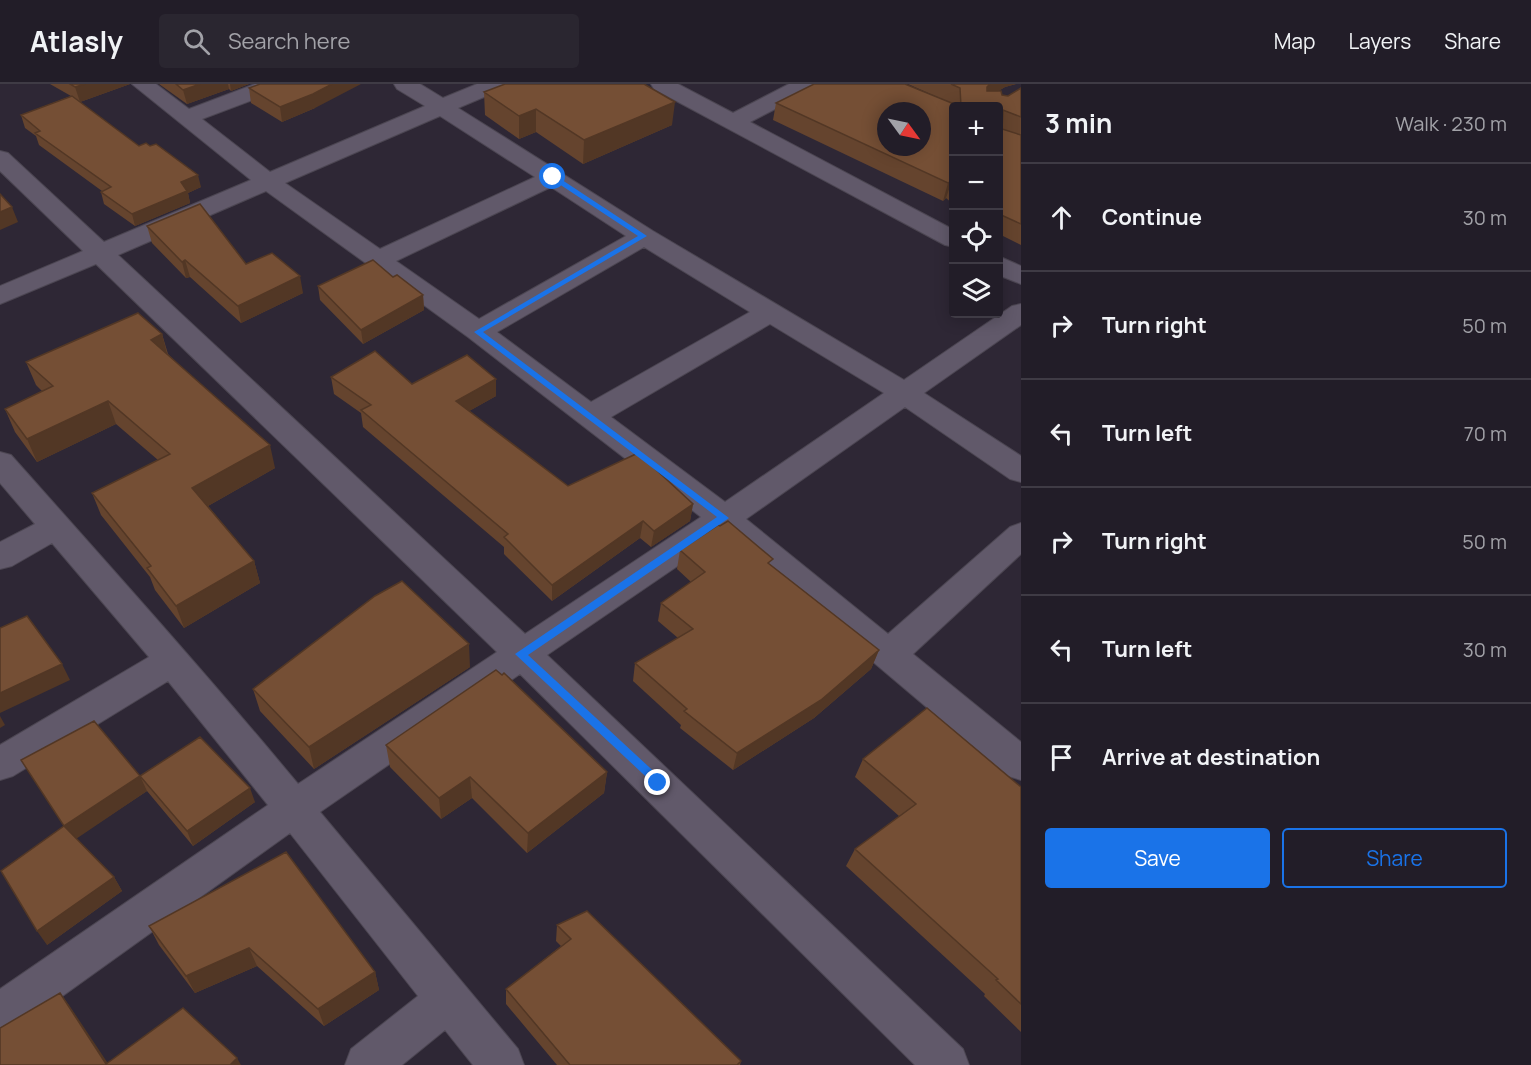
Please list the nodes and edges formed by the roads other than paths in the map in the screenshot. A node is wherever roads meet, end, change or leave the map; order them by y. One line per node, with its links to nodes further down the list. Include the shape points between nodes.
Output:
1 (143, 84): 8 (street)
2 (274, 84): 8 (street)
3 (405, 84): 7 (street)
4 (495, 84): 7 (street)
5 (662, 84): 9 (street)
6 (806, 84): 9 (street)
7 (442, 107): 11 (street); 12 (street)
8 (186, 118): 12 (street)
9 (734, 121): 14 (street)
10 (0, 158): 15 (street)
11 (553, 177): 13 (street); 16 (street)
12 (267, 181): 15 (street); 16 (street)
13 (644, 236): 20 (street); 22 (street)
14 (949, 237)
15 (100, 252): 19 (street); 31 (street)
16 (377, 260): 22 (street)
17 (1003, 266): 18 (street)
18 (1021, 276)
19 (0, 296)
20 (770, 312): 23 (street); 24 (street)
21 (1021, 312): 23 (street)
22 (478, 332): 24 (street)
23 (906, 394): 26 (street); 27 (street)
24 (590, 416): 27 (street)
25 (0, 463): 28 (street)
26 (1021, 471)
27 (724, 518): 31 (street); 32 (street)
28 (56, 527): 30 (street); 33 (street)
29 (1021, 535): 32 (street)
30 (0, 557)
31 (521, 654): 36 (street); 41 (street)
32 (889, 654): 35 (street)
33 (173, 660): 34 (street); 36 (street)
34 (0, 764)
35 (1021, 764)
36 (294, 808): 37 (street); 38 (street)
37 (447, 1000): 39 (street); 40 (street)
38 (0, 1015)
39 (367, 1065)
40 (502, 1065)
41 (946, 1065)

